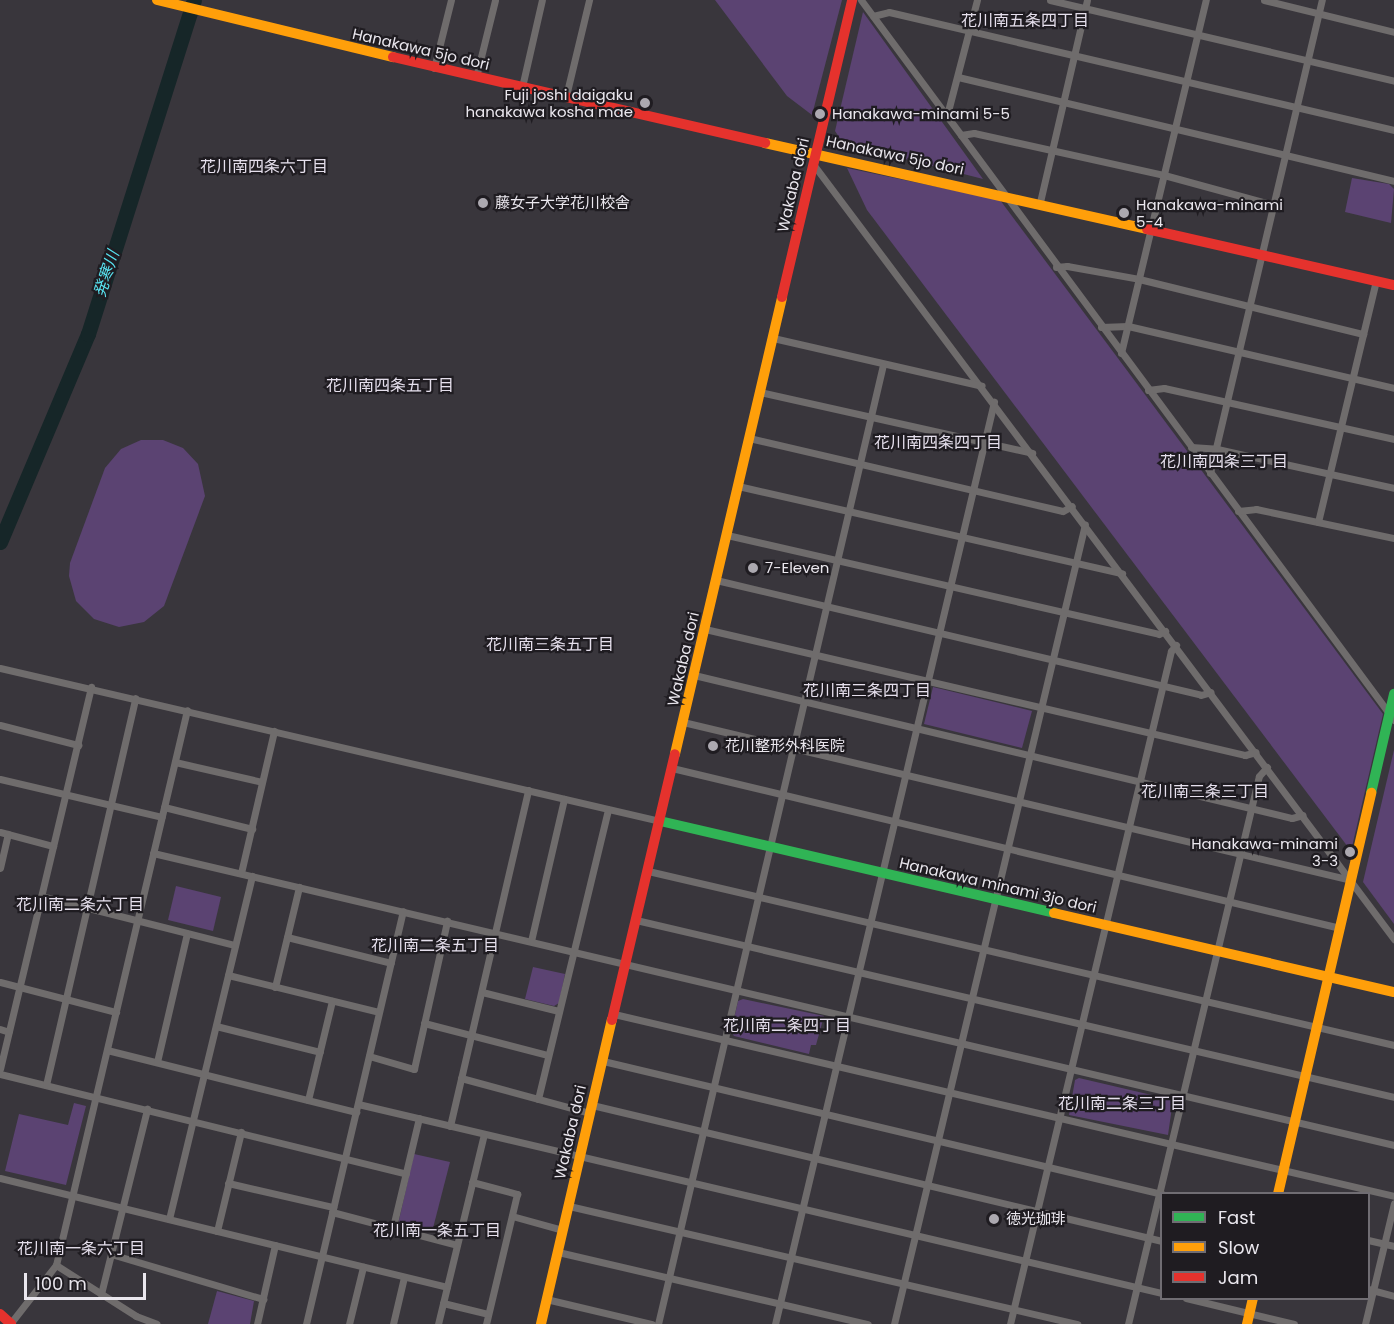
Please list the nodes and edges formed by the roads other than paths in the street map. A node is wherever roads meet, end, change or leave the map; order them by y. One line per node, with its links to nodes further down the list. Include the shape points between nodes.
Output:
1 (451, 0): 22 (street)
2 (495, 0): 24 (street)
3 (543, 0): 27 (street)
4 (589, 0): 28 (street)
5 (852, 0): 37 (street, Wakaba dori)
6 (861, 0): 16 (street)
7 (977, 0): 17 (street)
8 (1050, 0): 14 (street)
9 (1087, 0): 14 (street)
10 (1206, 0): 19 (street)
11 (1264, 0): 15 (street)
12 (1322, 0): 15 (street)
13 (161, 1): 22 (street, Hanakawa 5jo dori)
14 (1085, 8): 19 (street); 20 (street)
15 (1319, 13): 18 (street); 21 (street)
16 (873, 16): 17 (street, via 889,12); 31 (street)
17 (969, 32): 20 (street); 23 (street)
18 (1394, 32)
19 (1198, 34): 21 (street); 25 (street)
20 (1074, 56): 25 (street); 29 (street)
21 (1308, 61): 26 (street); 30 (street)
22 (434, 68): 24 (street, Hanakawa 5jo dori)
23 (958, 77): 29 (street); 31 (street)
24 (476, 78): 27 (street, Hanakawa 5jo dori)
25 (1187, 81): 30 (street); 32 (street)
26 (1394, 81)
27 (522, 87): 28 (street, Hanakawa 5jo dori)
28 (566, 96): 37 (street, Hanakawa 5jo dori)
29 (1063, 103): 32 (street); 35 (street)
30 (1297, 107): 33 (street); 36 (street)
31 (947, 115): 34 (street)
32 (1175, 129): 36 (street); 38 (street)
33 (1394, 130)
34 (961, 135): 35 (street, via 974,132); 40 (street)
35 (1052, 150): 38 (street); 41 (street)
36 (1286, 156): 39 (street); 42 (street)
37 (815, 158): 40 (street, Hanakawa 5jo dori); 53 (street, Wakaba dori); 58 (street)
38 (1164, 175): 42 (street); 43 (street)
39 (1394, 181)
40 (1001, 193): 41 (street, Hanakawa 5jo dori); 45 (street)
41 (1040, 202): 43 (street, Hanakawa 5jo dori)
42 (1274, 205): 44 (street)
43 (1152, 228): 44 (street, Hanakawa 5jo dori); 46 (street)
44 (1262, 254): 47 (street, Hanakawa 5jo dori); 49 (street)
45 (1056, 267): 46 (street); 51 (street)
46 (1139, 279): 49 (street); 50 (street)
47 (1376, 281): 48 (street, Hanakawa 5jo dori); 52 (street)
48 (1394, 285)
49 (1250, 305): 52 (street); 54 (street)
50 (1128, 326): 51 (street); 54 (street); 55 (street)
51 (1101, 327): 55 (street)
52 (1363, 334): 57 (street)
53 (773, 338): 56 (street); 61 (street, Wakaba dori)
54 (1239, 352): 57 (street); 62 (street)
55 (1121, 353): 60 (street)
56 (883, 365): 58 (street); 64 (street)
57 (1353, 378): 59 (street); 65 (street)
58 (982, 386): 63 (street)
59 (1394, 388)
60 (1148, 390): 62 (street, via 1164,388); 69 (street)
61 (760, 392): 64 (street); 66 (street, Wakaba dori)
62 (1228, 400): 65 (street); 70 (street)
63 (994, 402): 68 (street); 71 (street)
64 (871, 416): 68 (street); 72 (street)
65 (1341, 427): 67 (street); 74 (street)
66 (750, 438): 72 (street); 75 (street, Wakaba dori)
67 (1394, 439)
68 (984, 442): 71 (street); 77 (street)
69 (1191, 447): 70 (street); 73 (street)
70 (1217, 449): 73 (street); 74 (street)
71 (1032, 453): 78 (street)
72 (860, 463): 77 (street); 80 (street)
73 (1210, 473): 79 (street)
74 (1329, 474): 76 (street); 81 (street)
75 (738, 486): 80 (street); 83 (street, Wakaba dori)
76 (1394, 488)
77 (973, 490): 78 (street, via 1062,511); 84 (street)
78 (1072, 506): 82 (street)
79 (1238, 511): 81 (street, via 1256,509); 110 (street)
80 (848, 513): 84 (street); 86 (street)
81 (1318, 522): 85 (street)
82 (1085, 524): 87 (street); 88 (street)
83 (727, 536): 86 (street); 89 (street, Wakaba dori)
84 (962, 538): 87 (street); 90 (street)
85 (1394, 538)
86 (838, 559): 90 (street); 91 (street)
87 (1073, 564): 88 (street); 92 (street)
88 (1122, 573): 94 (street)
89 (716, 580): 91 (street); 93 (street, Wakaba dori)
90 (950, 586): 92 (street); 95 (street)
91 (827, 605): 95 (street); 97 (street)
92 (1062, 612): 94 (street, via 1158,634); 98 (street)
93 (705, 630): 97 (street); 100 (street, Wakaba dori)
94 (1165, 631): 96 (street)
95 (939, 632): 98 (street); 101 (street)
96 (1176, 645): 102 (street); 104 (street)
97 (815, 653): 101 (street); 107 (street)
98 (1051, 657): 102 (street); 108 (street)
99 (0, 668): 103 (street)
100 (694, 675): 107 (street); 111 (street, Wakaba dori)
101 (927, 682): 108 (street); 113 (street)
102 (1163, 685): 104 (street, via 1201,695); 115 (street)
103 (91, 687): 106 (street); 116 (street)
104 (1211, 692): 118 (street)
105 (1394, 694): 110 (street)
106 (135, 698): 109 (street); 132 (street)
107 (804, 701): 113 (street); 117 (street)
108 (1040, 706): 115 (street); 119 (street)
109 (187, 710): 114 (street); 120 (street)
110 (1392, 717): 154 (street)
111 (683, 722): 117 (street); 122 (street, Wakaba dori)
112 (0, 725): 116 (street)
113 (916, 728): 119 (street); 123 (street)
114 (274, 730): 126 (street); 127 (street)
115 (1151, 733): 118 (street, via 1245,755); 125 (street)
116 (78, 745): 128 (street)
117 (793, 747): 123 (street); 129 (street)
118 (1256, 752): 121 (street)
119 (1029, 754): 125 (street); 131 (street)
120 (175, 762): 126 (street); 133 (street)
121 (1267, 767): 134 (street, via 1259,776); 136 (street)
122 (672, 768): 129 (street); 138 (street, Wakaba dori)
123 (904, 775): 131 (street); 139 (street)
124 (0, 779): 128 (street)
125 (1140, 780): 134 (street); 140 (street)
126 (262, 782): 141 (street)
127 (528, 790): 130 (street); 169 (street)
128 (65, 795): 132 (street); 143 (street)
129 (782, 795): 139 (street); 145 (street)
130 (564, 799): 135 (street); 172 (street)
131 (1018, 801): 140 (street); 144 (street)
132 (110, 806): 137 (street); 160 (street)
133 (164, 807): 137 (street); 141 (street)
134 (1252, 807): 136 (street, via 1292,818); 147 (street)
135 (608, 809): 138 (street); 176 (street)
136 (1303, 815): 154 (street)
137 (162, 817): 146 (street)
138 (660, 821): 145 (street, Hanakawa minami 3jo dori); 149 (street, Wakaba dori)
139 (894, 821): 144 (street); 151 (street)
140 (1129, 827): 147 (street); 152 (street)
141 (252, 828): 150 (street)
142 (4, 833): 143 (street); 148 (street)
143 (53, 846): 156 (street)
144 (1007, 846): 152 (street); 158 (street)
145 (770, 847): 151 (street, Hanakawa minami 3jo dori); 157 (street)
146 (153, 853): 150 (street); 163 (street)
147 (1241, 853): 154 (street); 159 (street)
148 (0, 868)
149 (648, 871): 157 (street); 162 (street, Wakaba dori)
150 (241, 873): 153 (street)
151 (881, 873): 158 (street, Hanakawa minami 3jo dori); 165 (street)
152 (1118, 873): 159 (street); 166 (street)
153 (252, 876): 155 (street); 174 (street)
154 (1351, 880): 167 (street); 171 (street)
155 (299, 887): 161 (street); 170 (street)
156 (41, 896): 160 (street); 185 (street)
157 (758, 897): 165 (street); 173 (street)
158 (995, 900): 166 (street, Hanakawa minami 3jo dori); 175 (street)
159 (1231, 900): 167 (street); 177 (street)
160 (87, 908): 163 (street); 191 (street)
161 (403, 911): 164 (street); 178 (street)
162 (636, 920): 173 (street); 179 (street, Wakaba dori)
163 (136, 921): 168 (street); 194 (street)
164 (447, 921): 169 (street); 199 (street)
165 (869, 923): 175 (street); 180 (street)
166 (1105, 925): 177 (street, Hanakawa minami 3jo dori); 182 (street)
167 (1340, 928): 183 (street)
168 (188, 933): 174 (street); 215 (street)
169 (496, 933): 172 (street); 187 (street)
170 (287, 937): 178 (street); 186 (street)
171 (1394, 939)
172 (531, 941): 176 (street)
173 (747, 943): 180 (street); 188 (street)
174 (235, 945): 181 (street)
175 (983, 949): 182 (street); 190 (street)
176 (573, 951): 179 (street); 195 (street)
177 (1219, 952): 183 (street, Hanakawa minami 3jo dori); 193 (street)
178 (391, 963): 196 (street)
179 (625, 966): 188 (street); 197 (street, Wakaba dori)
180 (858, 972): 190 (street); 198 (street)
181 (228, 975): 186 (street); 201 (street)
182 (1093, 975): 193 (street); 200 (street)
183 (1329, 977): 189 (street, Hanakawa minami 3jo dori); 202 (street)
184 (0, 982): 185 (street)
185 (20, 987): 191 (street); 204 (street)
186 (275, 987): 192 (street)
187 (482, 992): 195 (street); 205 (street)
188 (736, 992): 198 (street); 206 (street)
189 (1394, 992)
190 (972, 996): 200 (street); 207 (street)
191 (66, 997): 194 (street); 223 (street)
192 (332, 1001): 196 (street); 211 (street)
193 (1207, 1001): 202 (street); 209 (street)
194 (116, 1011): 210 (street)
195 (559, 1011): 212 (street)
196 (379, 1012): 213 (street)
197 (614, 1014): 206 (street); 214 (street, Wakaba dori)
198 (847, 1018): 207 (street); 216 (street)
199 (424, 1023): 205 (street); 213 (street, via 414,1069)
200 (1081, 1024): 209 (street); 218 (street)
201 (216, 1026): 211 (street); 220 (street)
202 (1317, 1027): 208 (street); 221 (street)
203 (0, 1029): 204 (street)
204 (9, 1032): 217 (street)
205 (472, 1034): 212 (street); 222 (street)
206 (724, 1040): 216 (street); 224 (street)
207 (960, 1044): 218 (street); 225 (street)
208 (1394, 1045)
209 (1195, 1048): 221 (street); 227 (street)
210 (107, 1050): 215 (street); 226 (street)
211 (320, 1052): 230 (street)
212 (548, 1055): 229 (street)
213 (369, 1056): 231 (street)
214 (603, 1061): 224 (street); 233 (street, Wakaba dori)
215 (157, 1062): 220 (street)
216 (835, 1067): 225 (street); 234 (street)
217 (0, 1070)
218 (1070, 1071): 227 (street); 236 (street)
219 (0, 1074): 223 (street)
220 (204, 1074): 230 (street); 237 (street)
221 (1306, 1075): 228 (street); 238 (street)
222 (461, 1078): 229 (street); 239 (street)
223 (46, 1085): 226 (street)
224 (713, 1087): 234 (street); 242 (street)
225 (949, 1092): 236 (street); 243 (street)
226 (96, 1096): 232 (street); 260 (street)
227 (1183, 1097): 238 (street); 244 (street)
228 (1394, 1097)
229 (538, 1099): 233 (street)
230 (308, 1100): 231 (street)
231 (357, 1108): 235 (street); 247 (street)
232 (147, 1109): 237 (street); 264 (street)
233 (591, 1109): 242 (street); 246 (street, Wakaba dori)
234 (824, 1113): 243 (street); 248 (street)
235 (419, 1118): 239 (street); 251 (street)
236 (1059, 1118): 244 (street); 249 (street)
237 (192, 1120): 240 (street); 269 (street)
238 (1294, 1124): 245 (street); 250 (street)
239 (450, 1126): 241 (street)
240 (241, 1132): 247 (street); 255 (street)
241 (484, 1134): 246 (street); 253 (street)
242 (702, 1134): 248 (street); 254 (street)
243 (937, 1141): 249 (street); 256 (street)
244 (1171, 1145): 250 (street); 257 (street)
245 (1394, 1145)
246 (579, 1157): 254 (street); 263 (street, Wakaba dori)
247 (345, 1158): 251 (street); 266 (street)
248 (813, 1159): 256 (street); 265 (street)
249 (1047, 1165): 259 (street); 267 (street)
250 (1283, 1171): 258 (street); 261 (street)
251 (406, 1174): 270 (street)
252 (0, 1178): 260 (street)
253 (472, 1182): 268 (street, via 517,1194); 280 (street)
254 (691, 1182): 265 (street); 271 (street)
255 (228, 1183): 266 (street); 273 (street)
256 (926, 1187): 267 (street); 274 (street)
257 (1160, 1192)
258 (1278, 1192)
259 (1160, 1194): 275 (street)
260 (72, 1196): 264 (street); 287 (street)
261 (1394, 1196)
262 (1394, 1203): 278 (street)
263 (569, 1206): 271 (street); 272 (street, Wakaba dori)
264 (122, 1208): 269 (street); 283 (street)
265 (802, 1208): 274 (street); 285 (street)
266 (333, 1209): 270 (street); 284 (street)
267 (1036, 1212): 275 (street); 286 (street)
268 (512, 1216): 272 (street); 307 (street)
269 (169, 1219): 273 (street)
270 (393, 1227): 280 (street)
271 (680, 1229): 285 (street); 289 (street)
272 (563, 1230): 282 (street, Wakaba dori)
273 (217, 1231): 279 (street)
274 (915, 1235): 286 (street); 291 (street)
275 (1148, 1238): 277 (street); 293 (street)
276 (1370, 1240): 278 (street)
277 (1160, 1241)
278 (1384, 1244): 281 (street); 294 (street)
279 (275, 1245): 284 (street); 298 (street)
280 (457, 1245): 292 (street)
281 (1394, 1246)
282 (558, 1252): 289 (street); 299 (street, Wakaba dori)
283 (111, 1254): 296 (street); 298 (street)
284 (322, 1257): 288 (street); 312 (street)
285 (790, 1257): 291 (street); 303 (street)
286 (1024, 1261): 293 (street); 305 (street)
287 (56, 1265): 296 (street); 309 (street)
288 (363, 1267): 290 (street); 313 (street)
289 (669, 1276): 303 (street); 319 (street)
290 (404, 1277): 292 (street); 314 (street)
291 (903, 1284): 305 (street); 322 (street)
292 (447, 1287): 304 (street)
293 (1136, 1287): 295 (street); 325 (street)
294 (1371, 1290): 297 (street)
295 (1160, 1293)
296 (100, 1294): 310 (street)
297 (1394, 1296)
298 (263, 1299): 311 (street)
299 (546, 1299): 317 (street, Wakaba dori); 318 (street)
300 (1189, 1300): 308 (street)
301 (1253, 1300): 308 (street)
302 (1369, 1300): 327 (street)
303 (780, 1302): 320 (street); 321 (street)
304 (443, 1303): 307 (street); 315 (street)
305 (1013, 1310): 323 (street); 324 (street)
306 (0, 1314): 309 (street)
307 (488, 1314): 316 (street)
308 (1248, 1319): 326 (street)
309 (11, 1324)
310 (157, 1324)
311 (257, 1324)
312 (306, 1324)
313 (349, 1324)
314 (393, 1324)
315 (438, 1324)
316 (486, 1324)
317 (541, 1324)
318 (652, 1324)
319 (658, 1324)
320 (775, 1324)
321 (868, 1324)
322 (894, 1324)
323 (1010, 1324)
324 (1077, 1324)
325 (1128, 1324)
326 (1294, 1324)
327 (1365, 1324)

